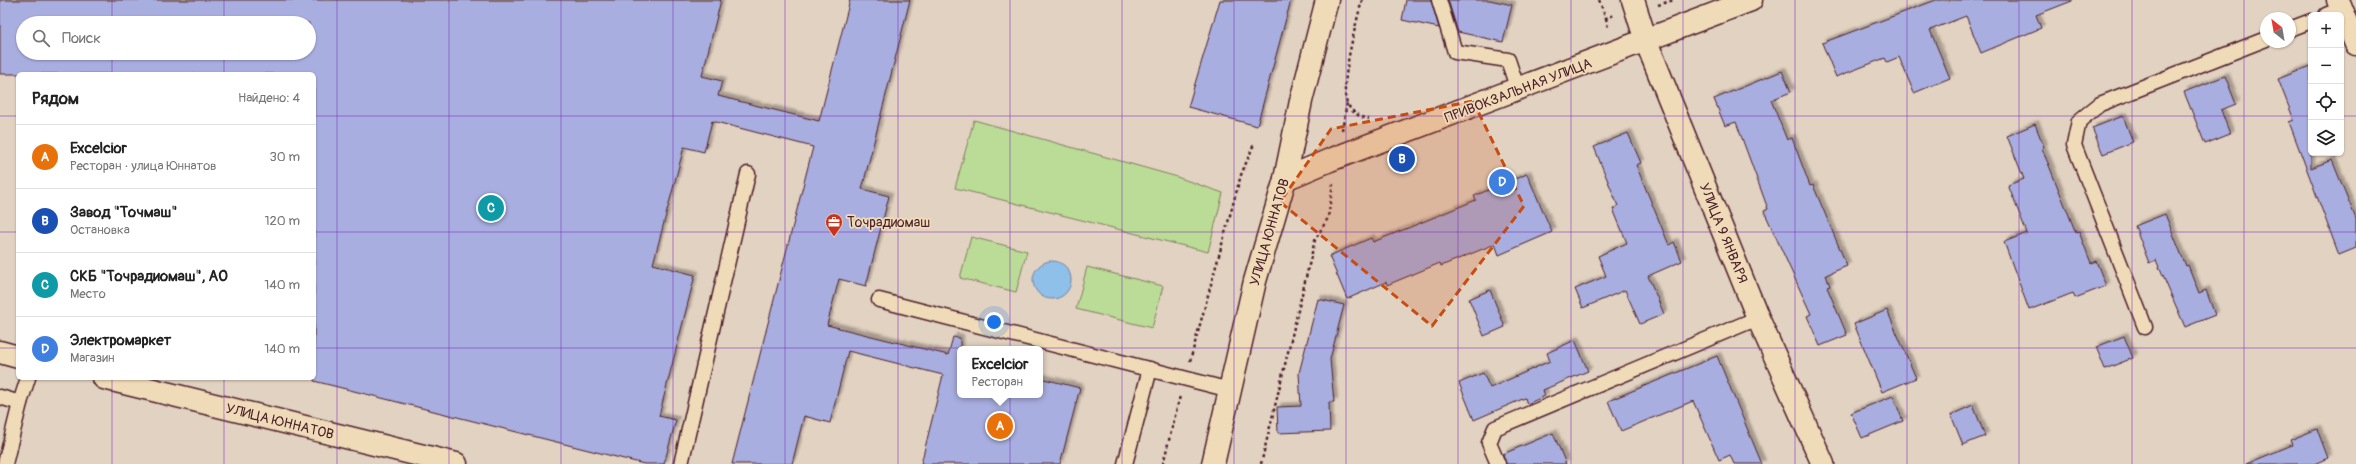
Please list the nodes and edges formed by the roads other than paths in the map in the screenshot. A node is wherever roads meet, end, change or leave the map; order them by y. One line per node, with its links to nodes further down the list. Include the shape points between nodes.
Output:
1 (1327, 0): 13 (street, УЛИЦА ЮННАТОВ, via 1301,101)
2 (1439, 0): 11 (lane, via 1455,52 1508,60)
3 (1633, 0): 8 (street, УЛИЦА 9 ЯНВАРЯ)
4 (1751, 0): 8 (street, ПРИВОКЗАЛЬНАЯ УЛИЦА)
5 (2335, 8): 10 (street)
6 (2308, 22): 7 (lane)
7 (2296, 27)
8 (1646, 41): 11 (street, ПРИВОКЗАЛЬНАЯ УЛИЦА); 15 (street, УЛИЦА 9 ЯНВАРЯ)
9 (2260, 41): 16 (lane, via 2100,104 2079,121 2074,145)
10 (2356, 44)
11 (1518, 90): 13 (street, ПРИВОКЗАЛЬНАЯ УЛИЦА)
12 (748, 174): 27 (lane)
13 (1285, 179): 22 (street, УЛИЦА ЮННАТОВ, via 1255,281)
14 (879, 300): 19 (lane)
15 (1758, 318): 30 (lane, via 1495,428 1489,443); 31 (street, УЛИЦА 9 ЯНВАРЯ)
16 (2145, 327)
17 (0, 352): 18 (street)
18 (16, 356)
19 (1150, 369): 22 (lane); 28 (lane)
20 (27, 380): 24 (lane)
21 (112, 380): 26 (street, УЛИЦА ЮННАТОВ)
22 (1230, 390): 29 (street, УЛИЦА ЮННАТОВ)
23 (0, 397): 24 (lane)
24 (20, 403): 25 (lane)
25 (5, 464)
26 (456, 464)
27 (681, 464)
28 (1125, 464)
29 (1213, 464)
30 (1498, 464)
31 (1823, 464)

